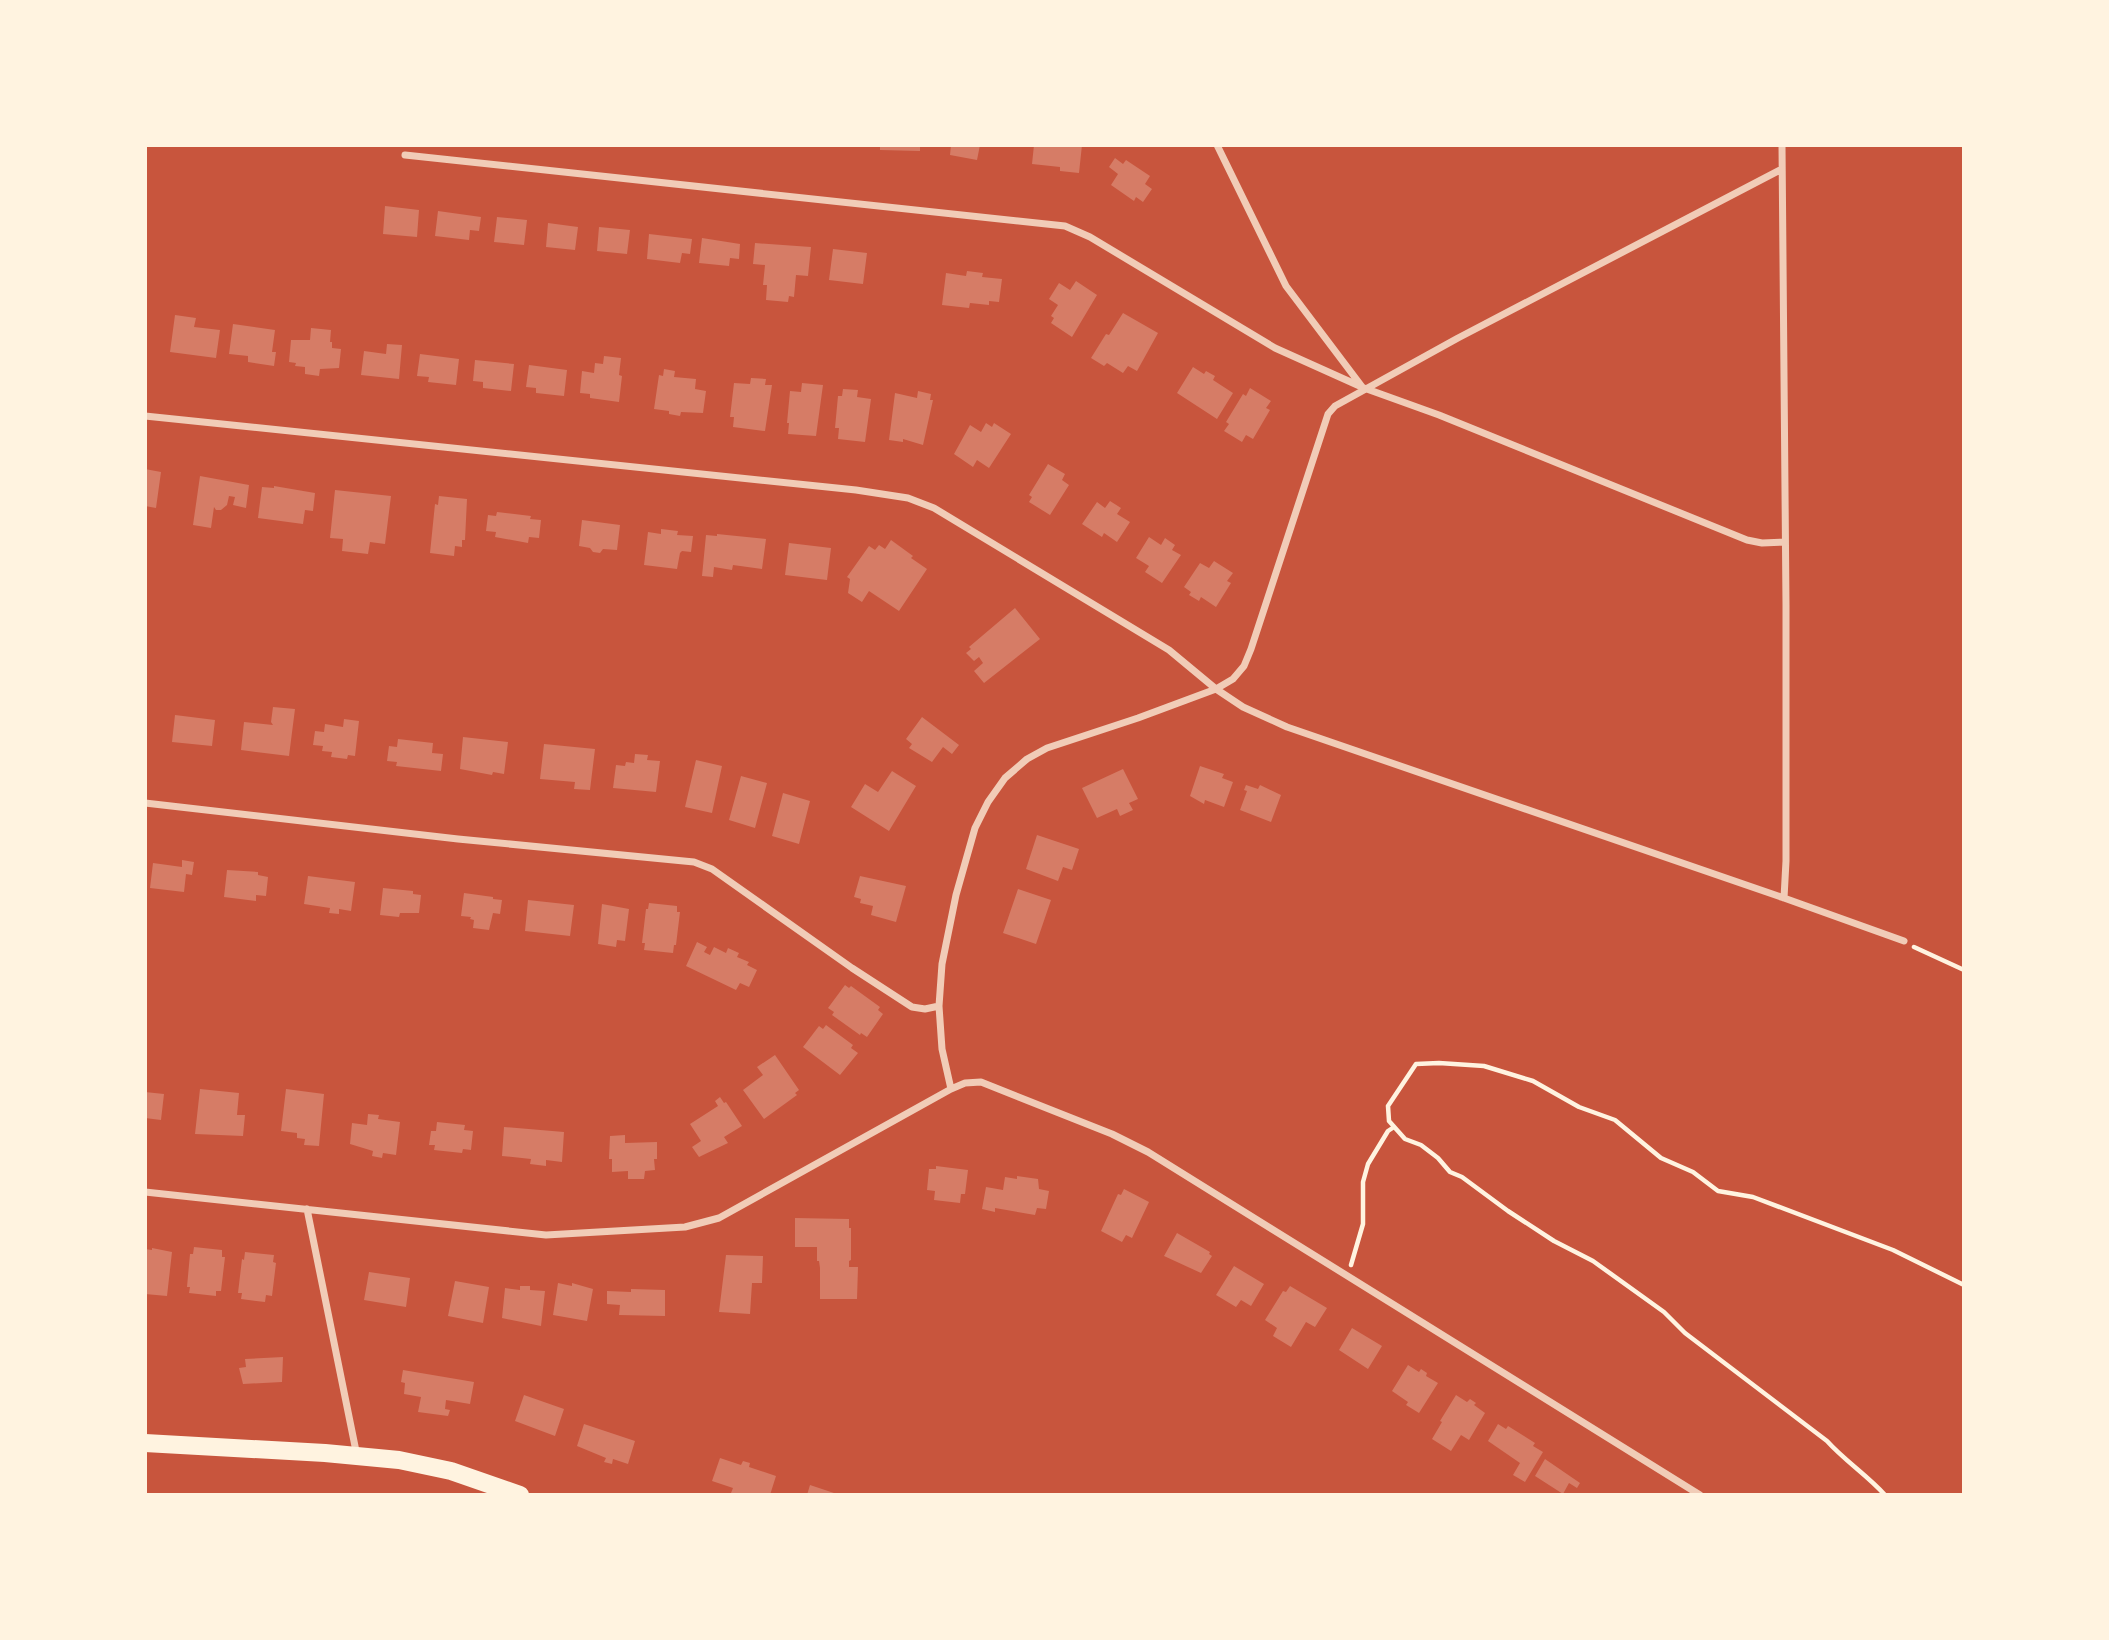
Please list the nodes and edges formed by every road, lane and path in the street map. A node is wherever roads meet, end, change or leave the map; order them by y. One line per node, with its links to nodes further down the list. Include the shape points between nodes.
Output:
1 (1217, 145): 5 (street, via 1286,286)
2 (1782, 145): 4 (street)
3 (405, 156): 5 (street, via 1065,226 1275,348)
4 (1782, 169): 5 (street); 7 (street)
5 (1364, 388): 7 (street, via 1746,540); 8 (street, via 1328,414 1244,666)
6 (145, 415): 8 (street, via 908,498 934,508 1169,650)
7 (1785, 542): 10 (street)
8 (1216, 690): 10 (street, via 1308,735); 13 (street, via 1063,741 1027,759 1005,778 975,828 956,895)
9 (145, 803): 13 (street, via 694,862 712,869 912,1007)
10 (1784, 898): 11 (street)
11 (1904, 941): 12 (path)
12 (1964, 970)
13 (939, 1006): 14 (street)
14 (951, 1089): 17 (street, via 719,1218 685,1227 547,1235); 18 (street, via 981,1082 1112,1134 1181,1171)
15 (1394, 1126): 18 (path, via 1368,1164 1363,1224); 19 (path, via 1388,1106 1416,1064 1484,1066 1534,1081 1579,1107 1615,1120 1661,1158 1693,1172 1718,1191 1753,1197 1893,1250); 24 (path, via 1450,1172 1554,1241 1593,1261 1664,1312 1827,1441)
16 (145, 1192): 17 (street)
17 (307, 1209): 21 (street)
18 (1346, 1274): 23 (street)
19 (1964, 1285)
20 (145, 1443): 21 (main road)
21 (357, 1456): 22 (main road, via 451,1471)
22 (520, 1495)
23 (1700, 1495)
24 (1885, 1495)

